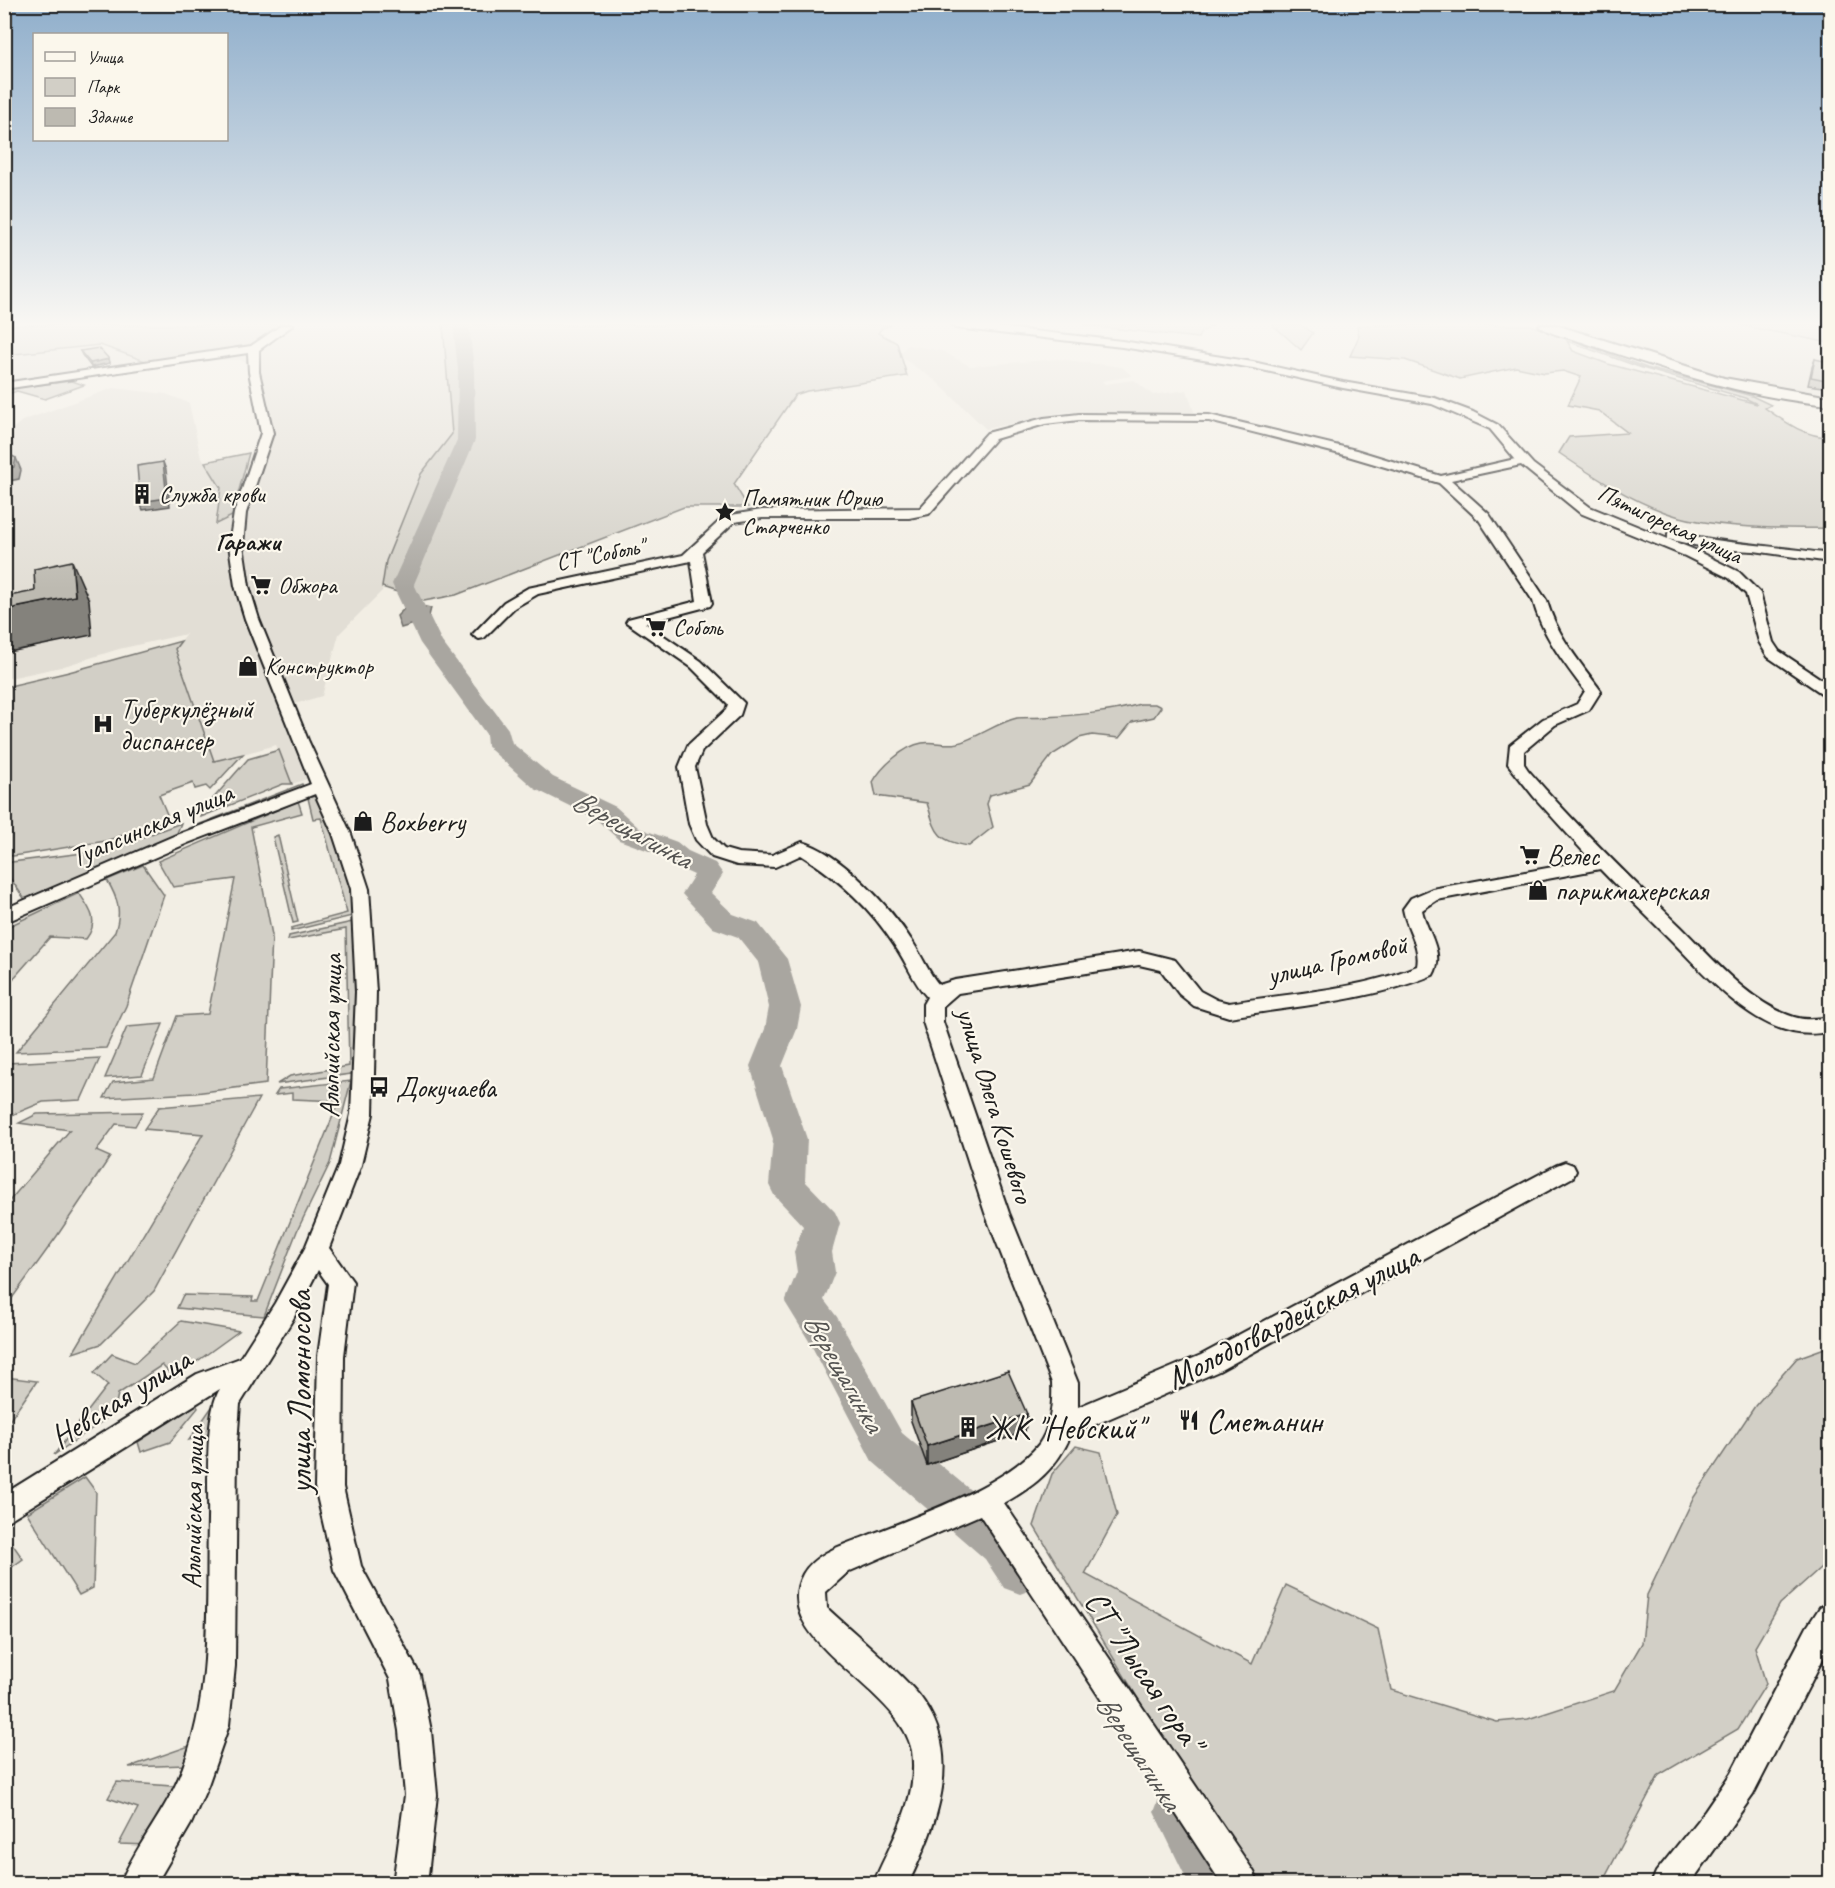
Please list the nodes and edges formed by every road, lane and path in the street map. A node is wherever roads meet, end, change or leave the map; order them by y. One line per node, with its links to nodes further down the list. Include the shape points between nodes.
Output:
1 (264, 413): 10 (street, Альпийская улица, via 267,433 240,513 236,545 242,586 274,677)
2 (1462, 413): 3 (street, Пятигорская улица, via 1494,427)
3 (1523, 461): 4 (street, via 1451,475); 5 (street, Пятигорская улица)
4 (1443, 480): 6 (street, СТ "Соболь", via 1361,455 1209,418 1090,416 1044,421 987,438 929,507 918,513 762,514 730,519); 11 (street, via 1484,517 1540,601 1561,648 1591,685 1591,696 1583,707 1536,730 1516,748 1514,756 1522,773)
5 (1574, 503): 7 (street, Пятигорская улица, via 1700,543); 9 (street, Пятигорская улица, via 1591,514 1734,575 1753,594 1773,654)
6 (696, 553): 8 (street, СТ "Соболь", via 670,564 533,591 509,605); 13 (street, улица Олега Кошевого, via 705,603 633,622 702,670 736,703 734,712 694,748 687,767 705,840 718,853 737,859 775,861 802,848 838,869 895,931 920,977)
7 (1830, 558)
8 (479, 635)
9 (1830, 692)
10 (320, 786): 12 (street, Туапсинская улица, via 182,839); 16 (street, Альпийская улица, via 342,834 360,889 366,1004 360,1132 337,1204)
11 (1603, 863): 13 (street, улица Громовой, via 1432,895 1412,909 1429,954 1426,970 1342,992 1215,1009 1196,999 1168,965 1123,958 956,987); 14 (street, via 1722,978 1757,1006 1787,1023)
12 (4, 917)
13 (939, 997): 18 (street, улица Олега Кошевого, via 933,1004 933,1022 997,1214 1065,1383 1066,1405)
14 (1830, 1024)
15 (1565, 1171): 18 (street, Молодогвардейская улица, via 1210,1363)
16 (316, 1250): 17 (street, Альпийская улица, via 284,1311); 23 (street, улица Ломоносова, via 341,1282 330,1356 330,1487 348,1570 405,1675 415,1731 422,1795)
17 (245, 1368): 20 (street, Невская улица, via 206,1382); 22 (street, Альпийская улица, via 227,1401 225,1420 220,1666 213,1725 179,1812)
18 (1060, 1427): 19 (street, via 1048,1454 1028,1473)
19 (985, 1499): 24 (street, via 838,1562 820,1574 812,1586 810,1603 816,1618 907,1705 919,1721 927,1744 929,1790 920,1822); 25 (street, СТ "Лысая гора")
20 (4, 1510)
21 (1830, 1617): 26 (street, via 1805,1657 1743,1782)
22 (136, 1884)
23 (410, 1884)
24 (890, 1884)
25 (1242, 1884)
26 (1668, 1884)

